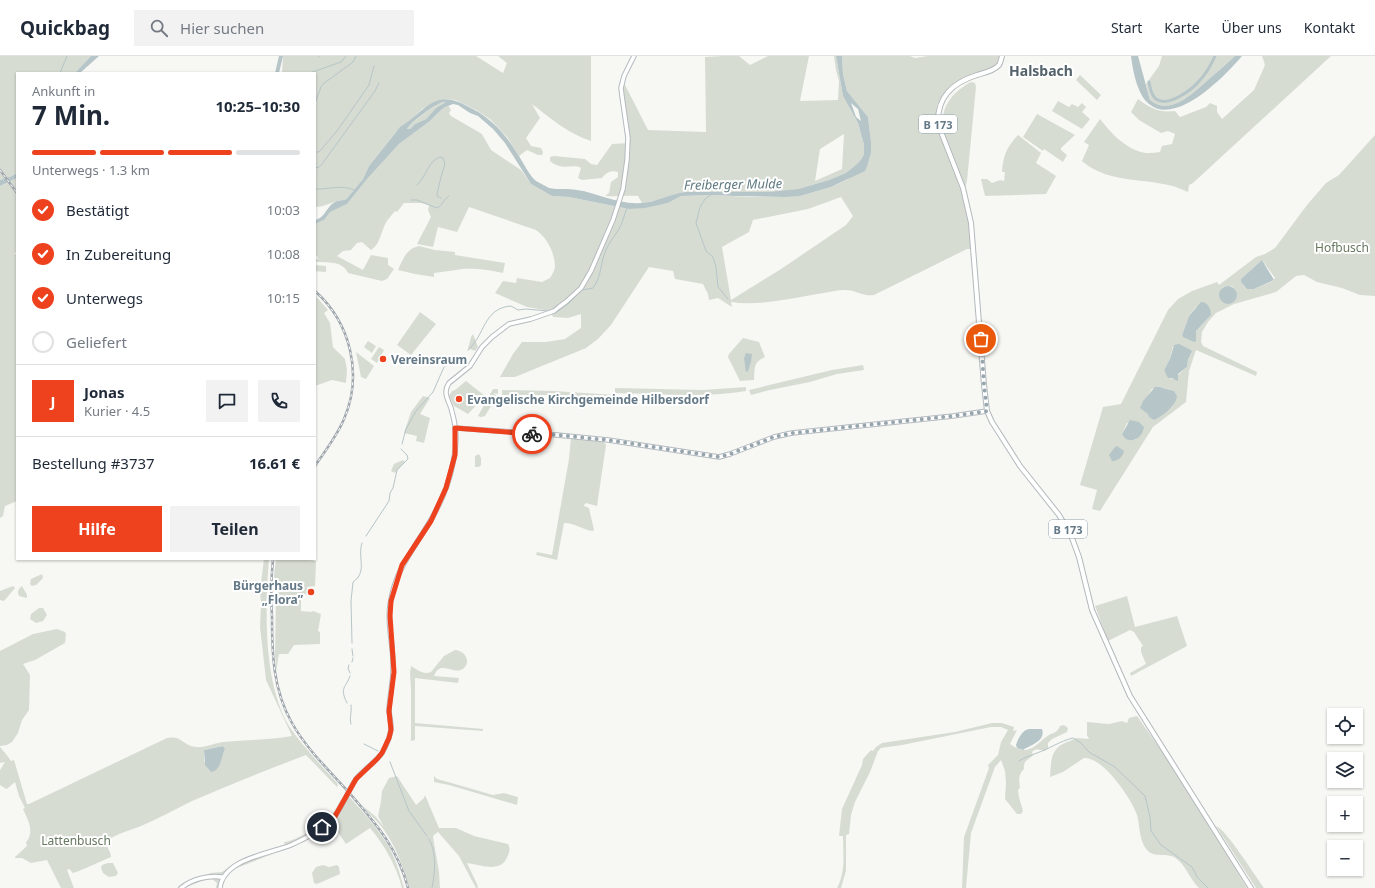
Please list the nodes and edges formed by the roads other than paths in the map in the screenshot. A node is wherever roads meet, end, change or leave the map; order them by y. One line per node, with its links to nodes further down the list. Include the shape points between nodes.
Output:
1 (634, 56): 4 (main road, via 624,76 622,88 628,138 624,183 613,220 591,271 581,288 554,311 505,326 482,346 466,370 449,383 446,392)
2 (1002, 56): 3 (main road, B 173 / B 173, via 1000,63 991,70 964,80 952,88 944,96 938,115 938,124 962,188 971,223)
3 (987, 411): 4 (main road, via 792,433 719,457 642,444 571,436); 8 (main road, B 173 / B 173, via 1009,451 1069,530 1079,557 1092,610 1121,677 1138,710)
4 (455, 428): 5 (main road, via 455,455 446,488 431,521 402,565 391,601 394,672 389,711 391,730 385,748 356,779 338,811 328,822 295,843 231,868)
5 (222, 877): 6 (main road, via 208,877); 7 (main road)
6 (181, 888)
7 (220, 888)
8 (1252, 888)

